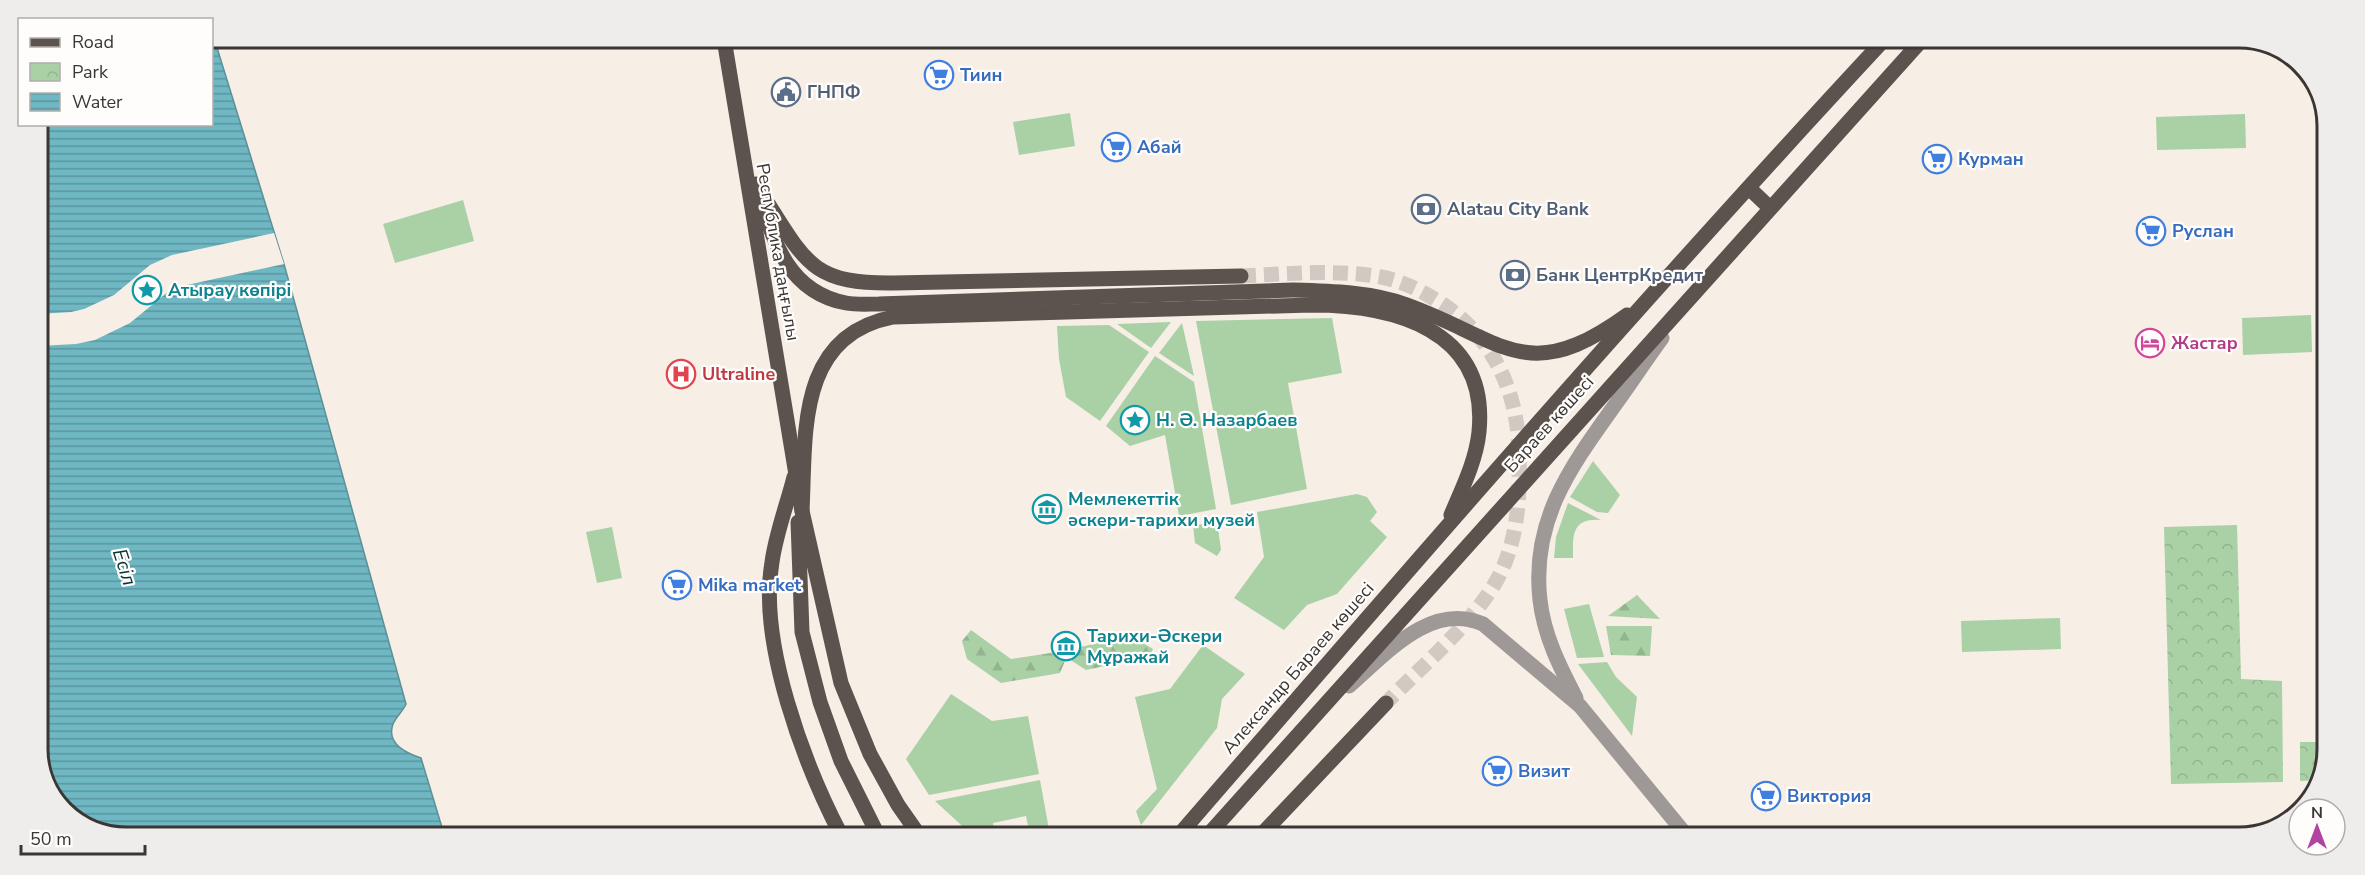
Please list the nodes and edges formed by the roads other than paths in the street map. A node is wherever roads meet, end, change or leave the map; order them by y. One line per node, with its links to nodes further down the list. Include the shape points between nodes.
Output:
1 (725, 48): 4 (main road, Республика даңғылы)
2 (1876, 48): 6 (main road, Бараев көшесі)
3 (1915, 48): 7 (main road, Бараев көшесі)
4 (739, 135): 5 (main road); 11 (main road, Республика даңғылы)
5 (756, 184): 8 (main road, via 803,257 816,268 848,282); 9 (main road, via 784,261 807,285 852,304 1329,291 1385,298 1499,347 1523,354 1545,354 1587,342)
6 (1749, 188): 7 (main road); 9 (main road, Бараев көшесі)
7 (1770, 208): 10 (main road, Бараев көшесі)
8 (1241, 276)
9 (1651, 298): 13 (main road, Бараев көшесі)
10 (1689, 298): 15 (street, via 1576,460 1558,493 1545,531 1540,602 1553,650); 16 (main road, Бараев көшесі)
11 (796, 471): 12 (main road, Республика даңғылы); 17 (main road, via 771,562 770,611 789,710); 18 (main road, Республика даңғылы, via 802,632 820,702 841,761)
12 (802, 511): 13 (main road, via 807,414 814,385 834,348 864,325 904,316 1342,305 1383,311 1428,329 1450,346 1469,372 1479,400 1479,435); 19 (main road, Республика даңғылы, via 841,683 870,754)
13 (1446, 527): 20 (main road, Александр Бараев көшесі)
14 (1386, 703): 22 (main road)
15 (1580, 706): 16 (street, via 1492,630 1473,620 1458,618 1434,622 1406,638); 23 (street)
16 (1310, 720): 21 (main road, Бараев көшесі)
17 (838, 827)
18 (874, 827)
19 (913, 827)
20 (1186, 827)
21 (1215, 827)
22 (1269, 827)
23 (1680, 827)

